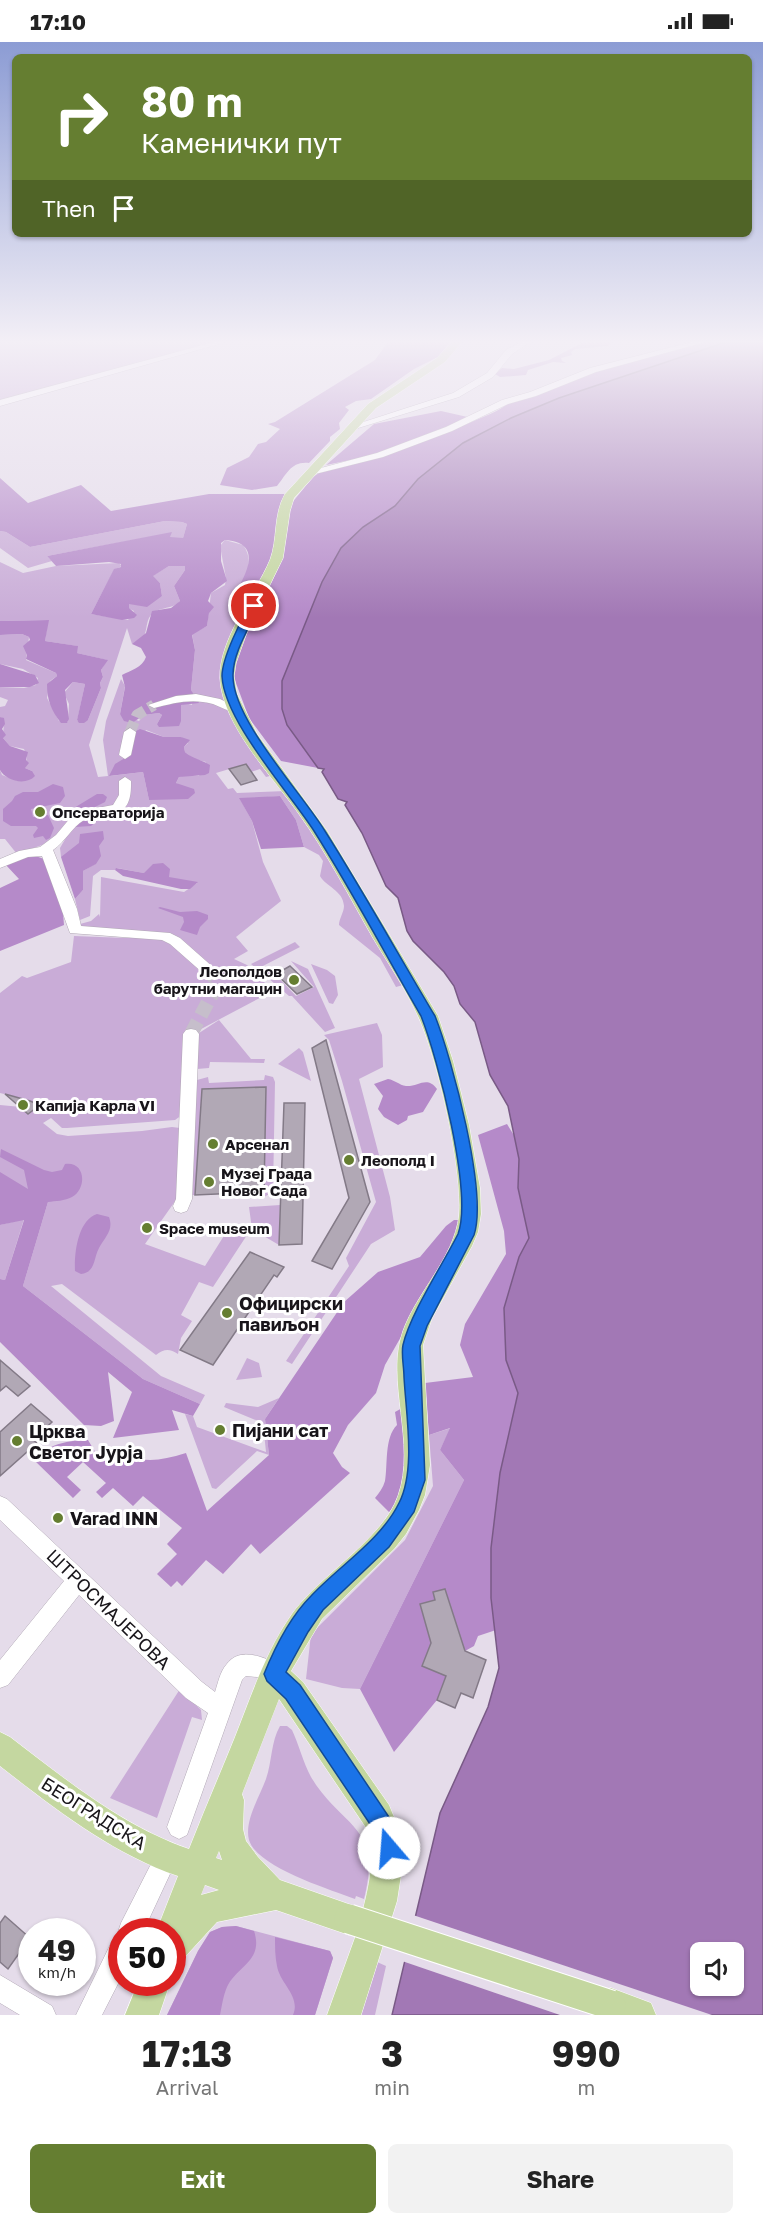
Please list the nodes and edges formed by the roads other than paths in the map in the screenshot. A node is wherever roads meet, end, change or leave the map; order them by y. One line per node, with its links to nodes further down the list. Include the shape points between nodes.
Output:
1 (346, 434): 3 (main road)
2 (436, 434): 3 (street, via 380,455)
3 (311, 472): 5 (main road, via 285,504 279,553 229,662 228,684)
4 (154, 705): 5 (street, via 199,697)
5 (237, 710): 14 (main road, via 319,830 428,1016 457,1122 472,1206 466,1235 411,1346 417,1449 416,1480 409,1503 383,1540 317,1604)
6 (130, 732): 7 (street, via 125,769 127,796 123,804 79,816)
7 (43, 851): 8 (street, via 27,852); 9 (street, via 54,866 75,930 165,936)
8 (0, 864)
9 (209, 971)
10 (191, 1034): 11 (street)
11 (181, 1206)
12 (0, 1506): 13 (street, ШТРОСМАЈЕРОВА)
13 (78, 1580): 15 (street); 16 (street, ШТРОСМАЈЕРОВА, via 194,1690)
14 (274, 1674): 16 (street, via 248,1664 240,1666 228,1683); 18 (main road); 33 (main road, via 293,1692 387,1833 388,1871)
15 (0, 1677)
16 (220, 1709): 19 (street)
17 (0, 1747): 20 (main road, БЕОГРАДСКА, via 94,1817 165,1856)
18 (231, 1783): 20 (main road); 22 (main road, via 227,1832 231,1848)
19 (179, 1827)
20 (196, 1866): 22 (main road, БЕОГРАДСКА); 24 (main road)
21 (158, 1874): 23 (street)
22 (275, 1894): 25 (main road, via 208,1908); 29 (main road, БЕОГРАДСКА, bridge)
23 (136, 1918)
24 (177, 1918)
25 (186, 1932)
26 (108, 1976): 31 (street)
27 (0, 1988): 30 (street)
28 (149, 1996): 32 (main road)
29 (625, 2010)
30 (42, 2015)
31 (89, 2015)
32 (142, 2015)
33 (344, 2015)

